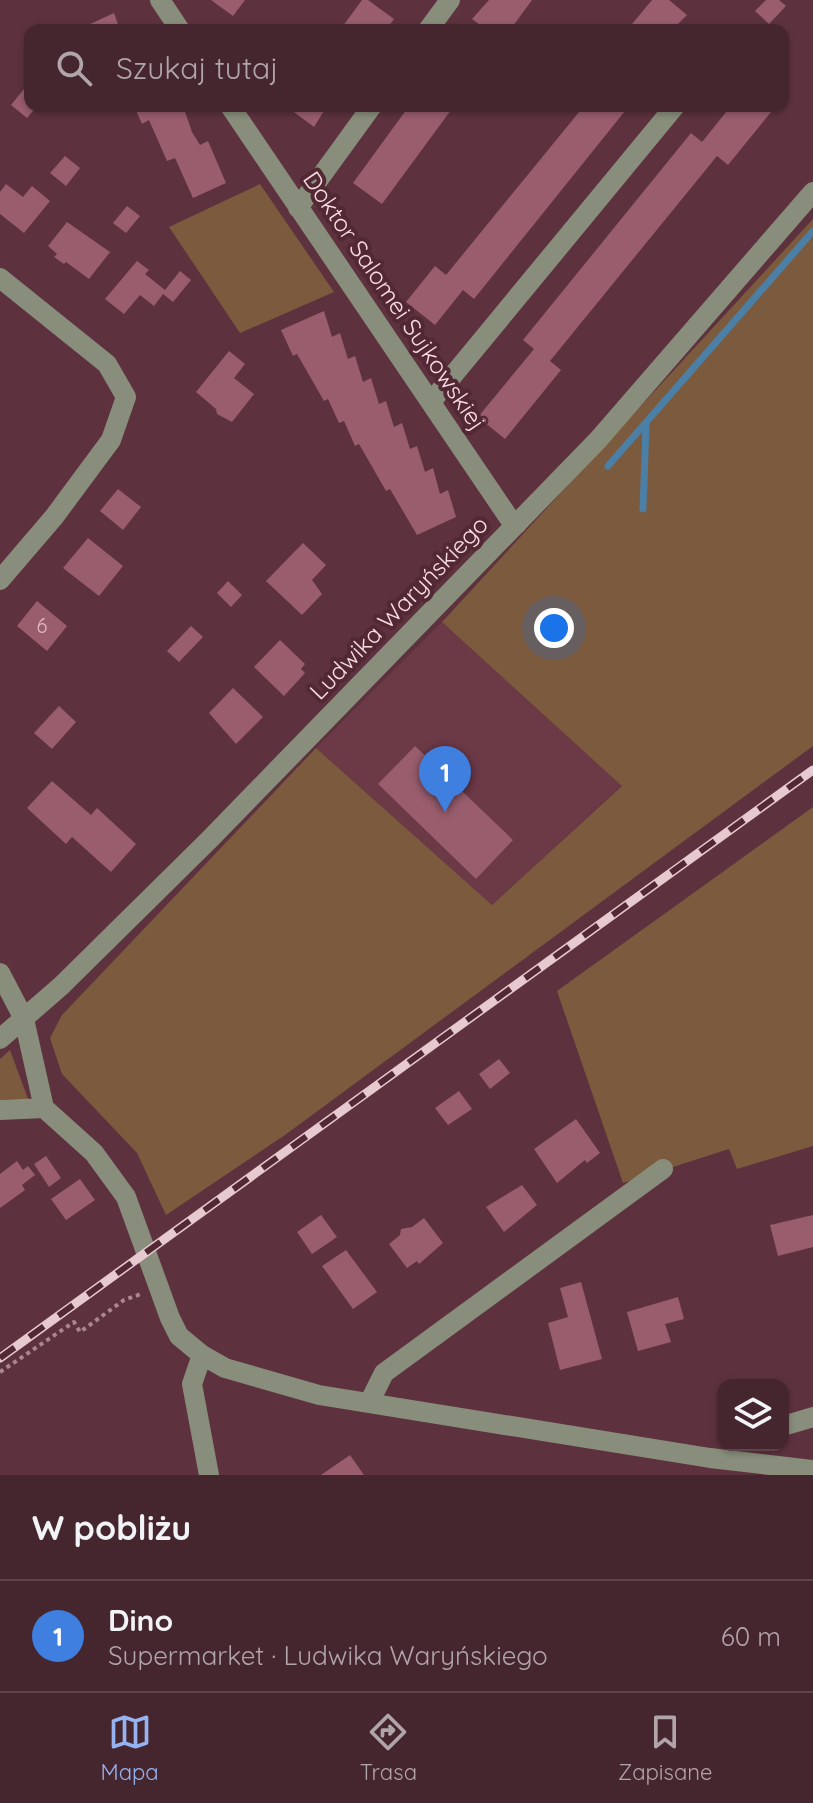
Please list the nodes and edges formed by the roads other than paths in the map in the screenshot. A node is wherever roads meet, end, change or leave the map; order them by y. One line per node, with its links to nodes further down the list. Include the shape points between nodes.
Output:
1 (160, 0): 3 (street)
2 (450, 0): 4 (street)
3 (176, 24)
4 (432, 24)
5 (234, 112): 9 (street, Doktor Salomei Sujkowskiej)
6 (368, 112): 9 (street)
7 (670, 112): 11 (street)
8 (813, 192): 12 (street, Ludwika Waryńskiego, via 598,440)
9 (298, 208): 11 (street, Doktor Salomei Sujkowskiej)
10 (0, 278): 13 (street, via 107,364 126,397 111,440)
11 (431, 402): 12 (street, Doktor Salomei Sujkowskiej)
12 (517, 524): 15 (street, Ludwika Waryńskiego, via 210,839)
13 (0, 580)
14 (0, 973): 15 (street)
15 (24, 1019): 16 (street, Ludwika Waryńskiego); 17 (street)
16 (0, 1039)
17 (44, 1108): 18 (street); 20 (street, via 94,1153 126,1197 170,1318 179,1336)
18 (0, 1110)
19 (663, 1169): 21 (street, via 384,1373)
20 (202, 1355): 21 (street, via 225,1368); 27 (street, via 192,1384)
21 (369, 1403): 25 (street)
22 (813, 1417): 23 (street)
23 (789, 1424)
24 (720, 1451): 25 (street)
25 (710, 1458): 26 (street)
26 (813, 1470)
27 (209, 1475)

